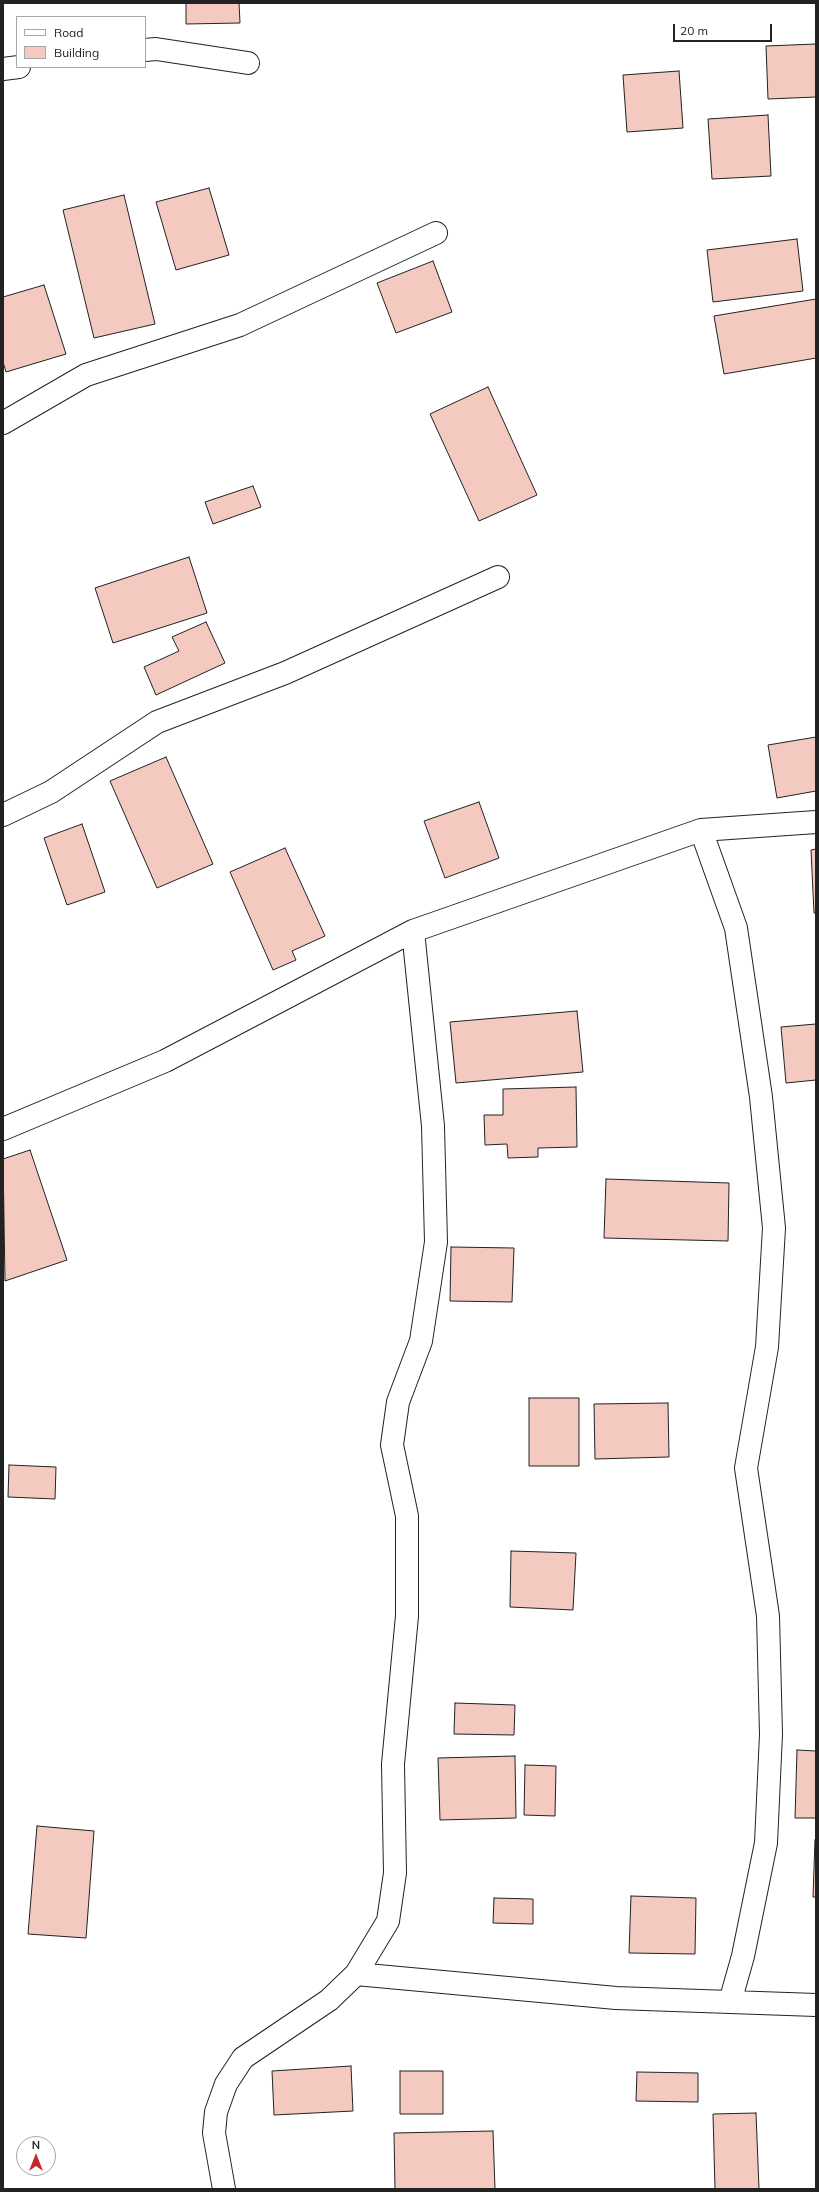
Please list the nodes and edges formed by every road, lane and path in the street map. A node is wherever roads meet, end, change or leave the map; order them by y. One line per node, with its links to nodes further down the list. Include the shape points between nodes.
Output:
1 (146, 50): 2 (street, via 156,48)
2 (248, 63)
3 (16, 67): 4 (street)
4 (3, 69)
5 (436, 233): 6 (street, via 240,325 86,375)
6 (3, 423)
7 (498, 577): 8 (street, via 285,673 157,722 51,792)
8 (3, 815)
9 (816, 822): 10 (street)
10 (701, 830): 11 (street); 14 (street, via 736,928 761,1097 774,1228 767,1347 746,1468 768,1616 771,1734 766,1843 743,1956)
11 (413, 931): 12 (street, via 165,1061); 13 (street, via 433,1126 436,1242 421,1341 398,1402 392,1445 407,1516 407,1616 393,1764 395,1873 388,1921)
12 (3, 1129)
13 (356, 1974): 14 (street, via 616,1998); 16 (street, via 329,2000 243,2058 226,2084 216,2112 214,2134)
14 (730, 2002): 15 (street)
15 (816, 2004)
16 (224, 2189)

